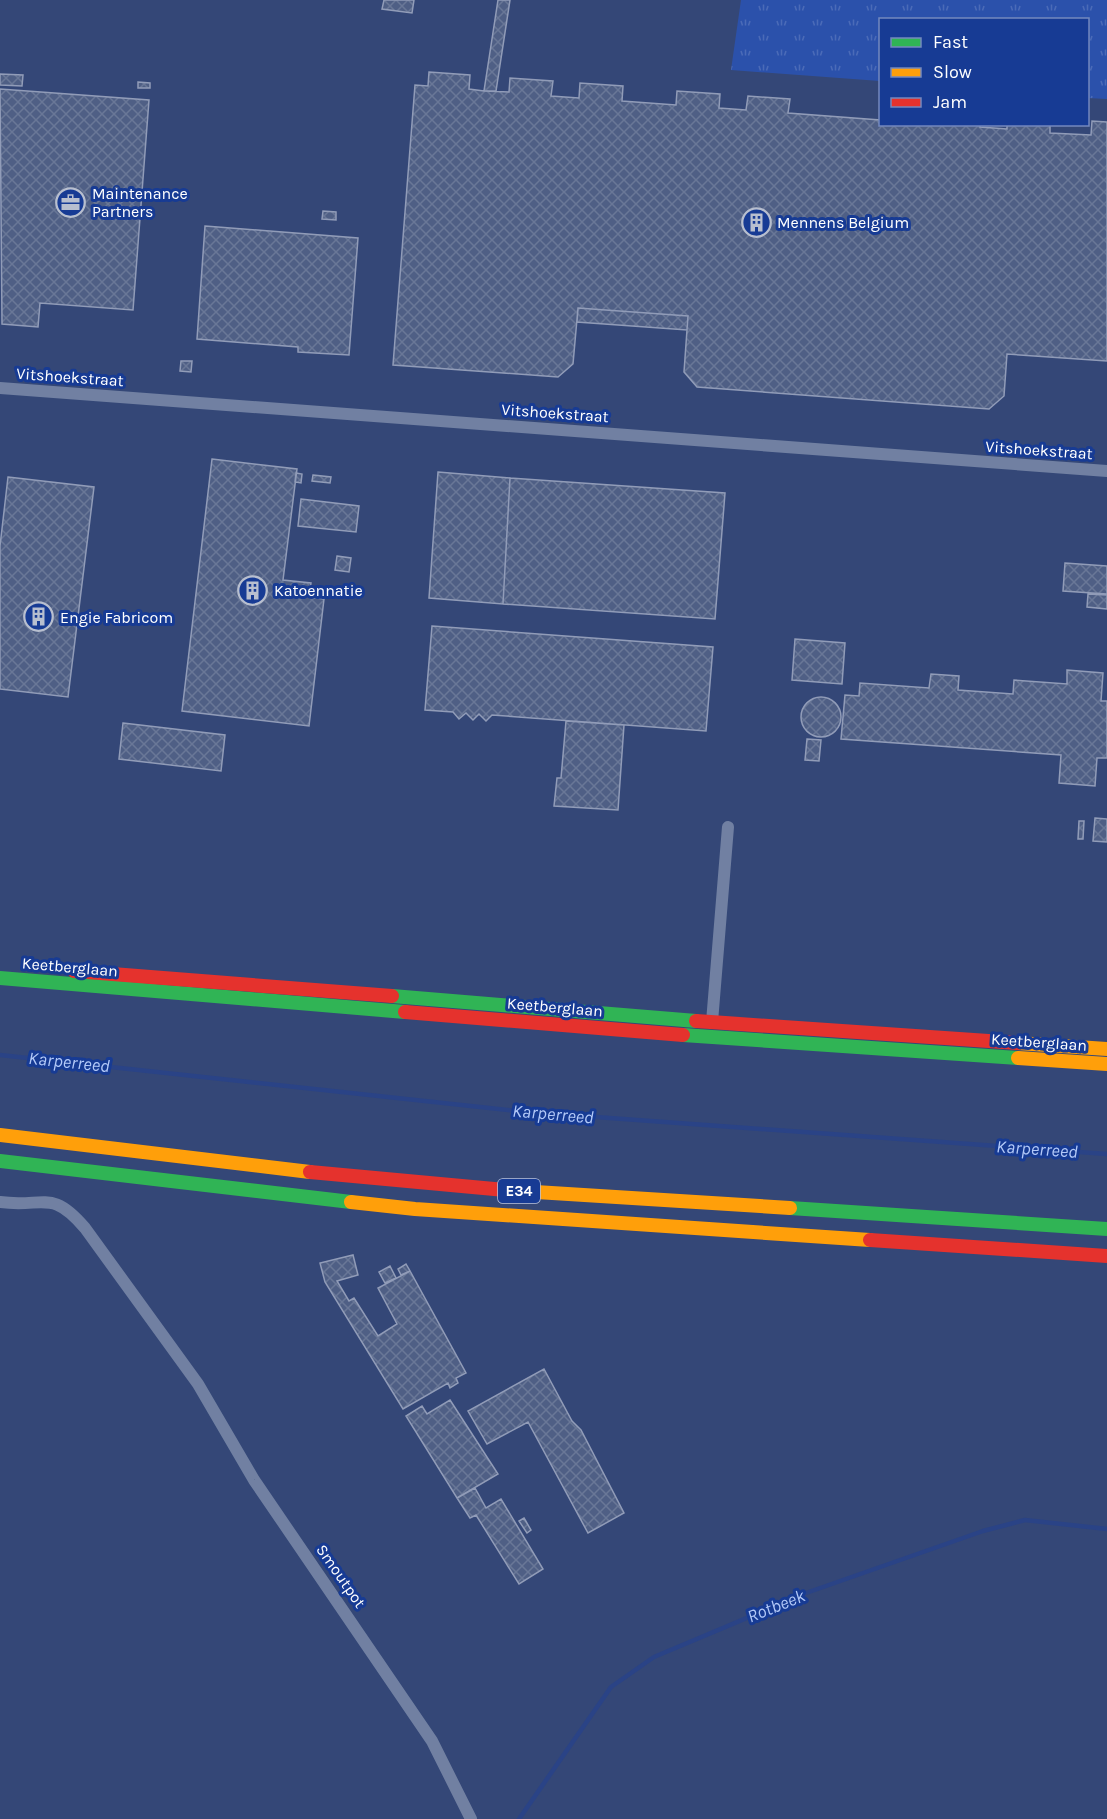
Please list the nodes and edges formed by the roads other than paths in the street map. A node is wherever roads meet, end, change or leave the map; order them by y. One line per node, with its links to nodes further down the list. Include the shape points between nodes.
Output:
1 (0, 388): 2 (street, Vitshoekstraat)
2 (1107, 471)
3 (728, 827): 6 (street)
4 (0, 965): 6 (main road, Keetberglaan)
5 (0, 978): 8 (main road, Keetberglaan, via 688,1035)
6 (712, 1022): 7 (main road, Keetberglaan)
7 (1107, 1049)
8 (1107, 1064)
9 (0, 1135): 12 (main road, E34, via 448,1186)
10 (0, 1161): 13 (main road, E34, via 415,1209)
11 (0, 1202): 14 (street, Smoutpot, via 56,1203 69,1209 178,1354 254,1480 432,1741)
12 (1107, 1229)
13 (1107, 1256)
14 (471, 1819)

